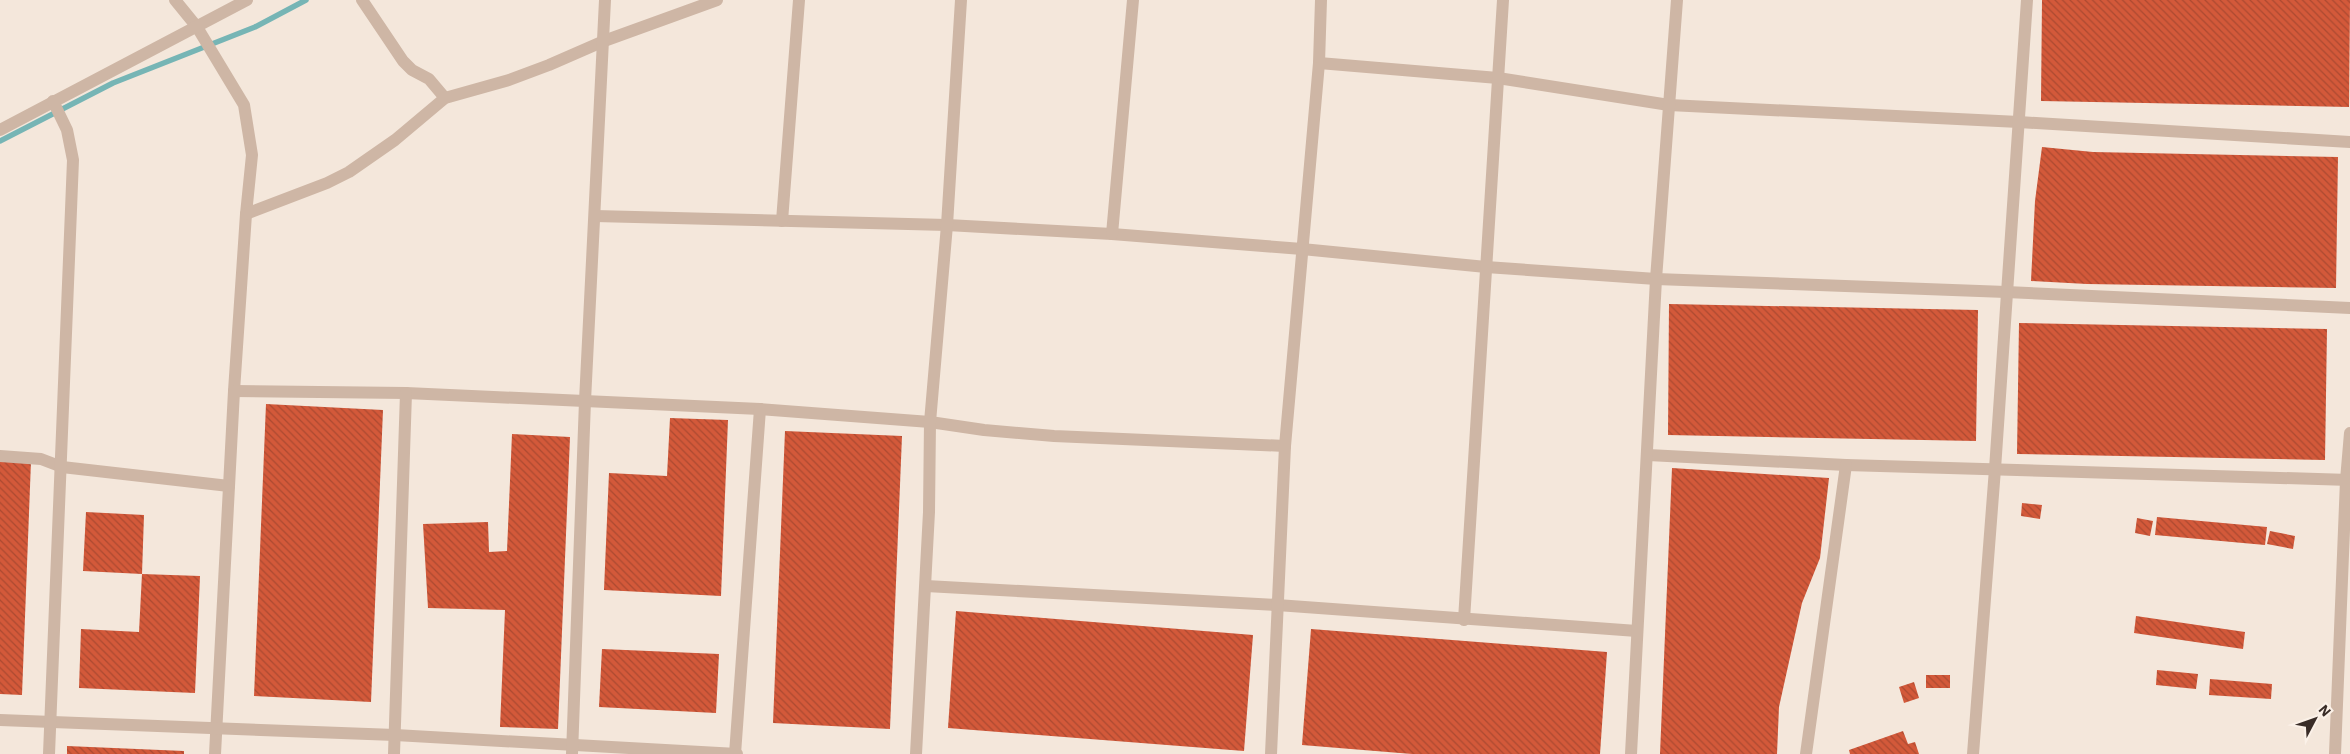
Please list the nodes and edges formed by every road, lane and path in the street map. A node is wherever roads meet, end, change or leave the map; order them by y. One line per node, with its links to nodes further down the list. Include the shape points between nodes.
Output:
1 (175, 0): 13 (street)
2 (247, 0): 13 (street)
3 (362, 0): 17 (street, via 403,61 429,79)
4 (605, 0): 14 (street)
5 (717, 0): 14 (street)
6 (798, 0): 25 (street)
7 (961, 0): 26 (street)
8 (1133, 0): 27 (street)
9 (1321, 0): 15 (street)
10 (1503, 0): 16 (street)
11 (1677, 0): 19 (street)
12 (2027, 0): 20 (street)
13 (197, 27): 18 (street); 23 (street, via 244,105 252,155)
14 (604, 41): 17 (street, via 525,74); 24 (street)
15 (1319, 63): 16 (street); 28 (street)
16 (1498, 78): 19 (street); 29 (street)
17 (445, 98): 23 (street, via 395,140 349,172)
18 (53, 101): 21 (street); 43 (street, via 67,130 73,160)
19 (1668, 105): 20 (street); 30 (street)
20 (2020, 122): 22 (street); 31 (street)
21 (0, 130)
22 (2350, 142)
23 (246, 214): 33 (street)
24 (595, 216): 25 (street); 35 (street)
25 (782, 221): 26 (street)
26 (947, 224): 27 (street); 37 (street)
27 (1112, 234): 28 (street)
28 (1302, 249): 29 (street); 39 (street)
29 (1486, 267): 30 (street); 49 (street)
30 (1656, 279): 31 (street); 40 (street)
31 (2006, 292): 32 (street); 44 (street)
32 (2350, 308)
33 (234, 391): 34 (street); 46 (street)
34 (406, 393): 35 (street); 55 (street)
35 (585, 401): 36 (street); 56 (street)
36 (760, 409): 37 (street); 60 (street)
37 (930, 422): 39 (street, via 1054,436); 47 (street)
38 (2350, 433): 45 (street)
39 (1285, 446): 48 (street)
40 (1648, 455): 42 (street); 50 (street)
41 (0, 456): 43 (street, via 41,460)
42 (1846, 465): 44 (street); 64 (street)
43 (62, 467): 46 (street); 53 (street)
44 (1995, 469): 45 (street); 65 (street)
45 (2348, 480): 51 (street)
46 (229, 486): 54 (street)
47 (926, 586): 48 (street); 61 (street)
48 (1277, 605): 49 (street); 62 (street)
49 (1464, 620): 50 (street)
50 (1637, 631): 63 (street)
51 (2344, 662): 66 (street)
52 (0, 720): 53 (street)
53 (50, 723): 54 (street); 57 (street)
54 (217, 727): 55 (street); 58 (street)
55 (395, 735): 56 (street); 59 (street)
56 (572, 749): 60 (street)
57 (48, 754)
58 (215, 754)
59 (394, 754)
60 (736, 754)
61 (916, 754)
62 (1271, 754)
63 (1631, 754)
64 (1806, 754)
65 (1973, 754)
66 (2335, 754)

